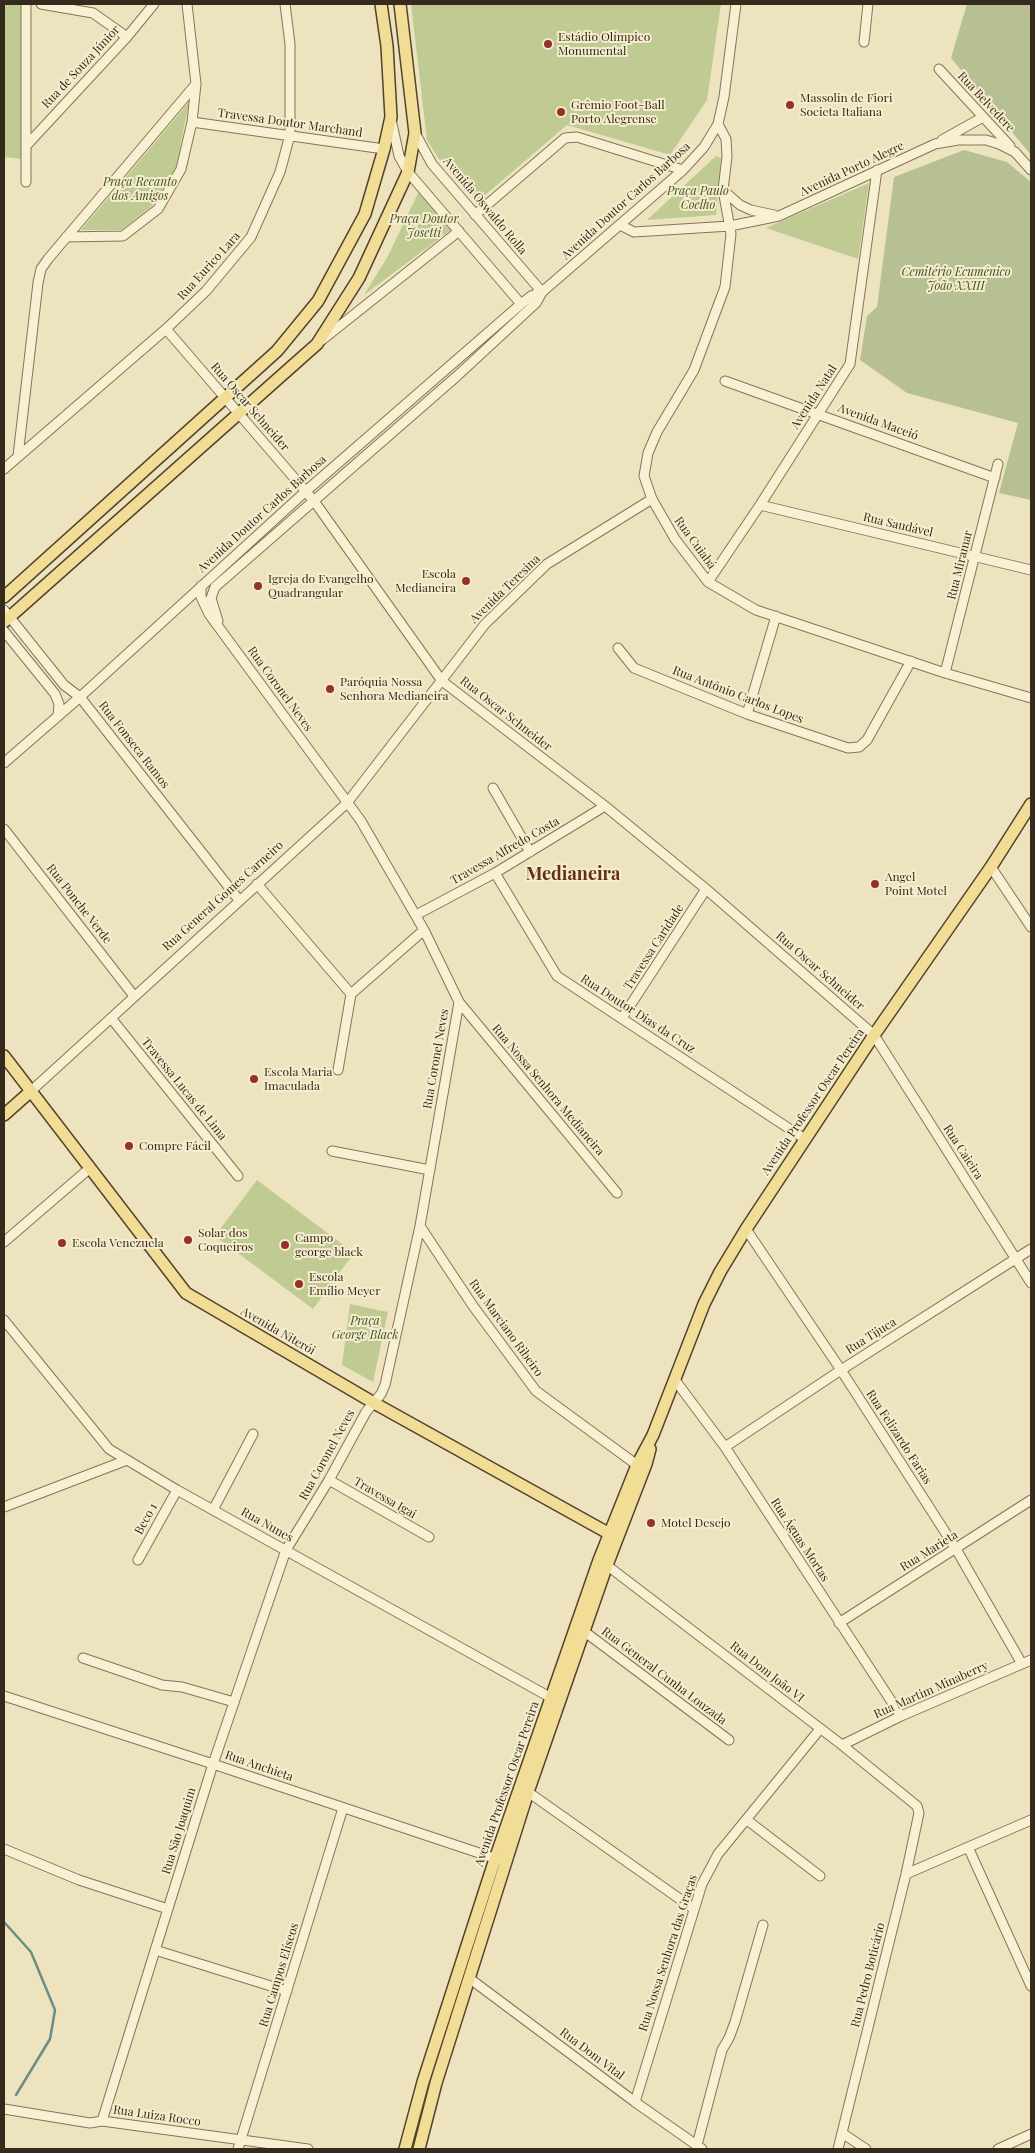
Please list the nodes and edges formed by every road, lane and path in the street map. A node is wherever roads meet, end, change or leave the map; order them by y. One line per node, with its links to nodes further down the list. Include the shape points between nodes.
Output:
1 (26, 4): 21 (street)
2 (41, 4): 10 (street, via 93,12)
3 (154, 4): 10 (street, Rua de Souza Júnior)
4 (187, 4): 13 (street)
5 (285, 4): 19 (street, Rua Eurico Lara, via 290,44)
6 (381, 4): 14 (main road)
7 (400, 4): 18 (main road)
8 (736, 4): 17 (street, Avenida Doutor Carlos Barbosa)
9 (868, 4): 11 (street)
10 (127, 37): 21 (street, Rua de Souza Júnior)
11 (864, 42)
12 (939, 69): 15 (street, Rua Belvedere)
13 (196, 84): 16 (street); 35 (street)
14 (391, 117): 22 (main road); 27 (street, via 399,156)
15 (983, 117): 20 (street, Avenida Porto Alegre); 23 (street, Rua Belvedere)
16 (192, 122): 19 (street, Travessa Doutor Marchand); 35 (street, via 181,169 158,209 123,236)
17 (718, 124): 24 (street, Avenida Doutor Carlos Barbosa, via 704,148); 29 (street, via 726,139)
18 (415, 133): 27 (main road); 30 (street, Avenida Oswaldo Rolla, via 432,164)
19 (290, 135): 22 (street, Travessa Doutor Marchand); 38 (street, Rua Eurico Lara, via 280,172 251,237 206,292)
20 (935, 144): 23 (street, Avenida Porto Alegre, via 986,140); 25 (street, Avenida Porto Alegre)
21 (26, 146): 28 (street)
22 (384, 149): 41 (main road, via 365,214 318,301 277,351)
23 (1015, 152): 26 (street, Avenida Porto Alegre)
24 (683, 170): 30 (street, via 577,137 565,138); 32 (street, Avenida Doutor Carlos Barbosa)
25 (878, 170): 31 (street, Avenida Porto Alegre); 43 (street, Avenida Natal, via 850,364)
26 (1031, 170)
27 (408, 172): 34 (street); 39 (main road, via 359,278)
28 (26, 182)
29 (723, 190): 31 (street, via 746,208); 33 (street)
30 (475, 215): 36 (street, Avenida Oswaldo Rolla)
31 (779, 216): 33 (street, Avenida Porto Alegre)
32 (620, 225): 33 (street, Avenida Porto Alegre, via 634,232); 36 (street, Avenida Doutor Carlos Barbosa)
33 (730, 226): 49 (street, Rua Cuiabá, via 725,287 694,370 648,453 644,476)
34 (459, 231): 37 (street); 39 (street)
35 (66, 237): 44 (street, via 41,269)
36 (542, 292): 37 (street, Avenida Doutor Carlos Barbosa); 50 (street, Avenida Doutor Carlos Barbosa, via 536,304)
37 (521, 304): 48 (street, Avenida Doutor Carlos Barbosa)
38 (166, 329): 41 (street, Rua Oscar Schneider); 44 (street, Rua Eurico Lara)
39 (317, 344): 42 (main road)
40 (725, 381): 43 (street, Avenida Maceió)
41 (226, 398): 42 (street, Rua Oscar Schneider); 56 (main road)
42 (239, 414): 48 (street, Rua Oscar Schneider); 57 (main road)
43 (818, 414): 47 (street, Avenida Maceió); 51 (street, Avenida Natal)
44 (18, 456): 46 (street, Rua Eurico Lara)
45 (998, 464): 47 (street, Rua Miramar)
46 (4, 468)
47 (995, 478): 52 (street, Rua Miramar)
48 (306, 491): 50 (street, Rua Oscar Schneider); 55 (street, Avenida Doutor Carlos Barbosa)
49 (652, 499): 54 (street, Rua Cuiabá, via 675,539); 64 (street, Avenida Teresina, via 547,564 485,624)
50 (314, 501): 59 (street, Avenida Doutor Carlos Barbosa, via 215,587 211,598); 64 (street, Rua Oscar Schneider)
51 (760, 505): 52 (street, Rua Saudável); 54 (street, Avenida Natal)
52 (976, 557): 53 (street, Rua Saudável); 63 (street, Rua Miramar)
53 (1031, 570)
54 (708, 582): 58 (street, Rua Cuiabá, via 756,610)
55 (200, 586): 59 (street, Rua Coronel Neves, via 200,597); 65 (street, Avenida Doutor Carlos Barbosa)
56 (4, 597)
57 (5, 616): 65 (street, Rua Fonseca Ramos, via 64,685)
58 (776, 616): 62 (street, Rua Cuiabá); 67 (street)
59 (220, 627): 71 (street, Rua Coronel Neves)
60 (4, 631): 68 (street, via 54,694 59,704)
61 (618, 648): 67 (street, Rua Antônio Carlos Lopes, via 634,668)
62 (911, 661): 63 (street, Rua Cuiabá); 67 (street, Rua Antônio Carlos Lopes, via 867,740 859,747 848,748)
63 (945, 673): 66 (street, Rua Cuiabá)
64 (442, 681): 71 (street, Rua General Gomes Carneiro); 73 (street, Rua Oscar Schneider)
65 (80, 697): 68 (street, Avenida Doutor Carlos Barbosa); 80 (street, Rua Fonseca Ramos)
66 (1031, 698)
67 (747, 714)
68 (58, 716): 69 (street, Avenida Doutor Carlos Barbosa)
69 (4, 763)
70 (493, 788): 75 (street)
71 (347, 803): 78 (street, Rua General Gomes Carneiro); 81 (street, Rua Coronel Neves)
72 (1031, 804): 76 (main road, Avenida Professor Oscar Pereira)
73 (604, 806): 75 (street, Travessa Alfredo Costa); 79 (street, Rua Oscar Schneider)
74 (4, 829): 85 (street, Rua Ponche Verde)
75 (530, 852): 77 (street, Travessa Alfredo Costa)
76 (991, 867): 82 (street); 89 (main road, Avenida Professor Oscar Pereira)
77 (496, 873): 81 (street, Travessa Alfredo Costa); 88 (street, Rua Doutor Dias da Cruz, via 557,976)
78 (257, 884): 80 (street, Rua General Gomes Carneiro); 84 (street)
79 (706, 889): 88 (street, Travessa Caridade); 89 (street, Rua Oscar Schneider)
80 (239, 900): 85 (street, Rua General Gomes Carneiro)
81 (416, 915): 83 (street, Rua Coronel Neves)
82 (1031, 928)
83 (424, 930): 84 (street); 86 (street, Rua Coronel Neves)
84 (351, 994): 91 (street)
85 (134, 996): 87 (street, Rua General Gomes Carneiro)
86 (459, 1002): 97 (street, Rua Coronel Neves); 99 (street, Rua Nossa Senhora Medianeira)
87 (111, 1018): 92 (street, Rua General Gomes Carneiro); 98 (street, Travessa Lucas de Lima)
88 (622, 1018): 94 (street, Rua Doutor Dias da Cruz)
89 (874, 1035): 94 (main road, Avenida Professor Oscar Pereira); 104 (street, Rua Caieira)
90 (4, 1056): 92 (main road, Avenida Niterói)
91 (338, 1070)
92 (30, 1091): 93 (main road, Rua General Gomes Carneiro); 96 (main road, Avenida Niterói)
93 (4, 1115)
94 (805, 1139): 101 (main road, Avenida Professor Oscar Pereira)
95 (332, 1150): 97 (street)
96 (90, 1168): 102 (street); 109 (main road, Avenida Niterói, via 186,1293)
97 (430, 1170): 100 (street, Rua Coronel Neves)
98 (238, 1176)
99 (617, 1192)
100 (420, 1226): 109 (street, Rua Coronel Neves, via 385,1385); 114 (street, Rua Marciano Ribeiro, via 473,1306 536,1391)
101 (746, 1229): 107 (street, Rua Felizardo Farias); 108 (main road, Avenida Professor Oscar Pereira, via 704,1304)
102 (4, 1242)
103 (1031, 1249): 104 (street, Rua Tijuca)
104 (1017, 1259): 105 (street, Rua Caieira); 107 (street, Rua Tijuca)
105 (1031, 1283)
106 (4, 1320): 113 (street, Rua Nunes, via 109,1449)
107 (841, 1370): 112 (street, Rua Tijuca); 122 (street, Rua Felizardo Farias)
108 (675, 1380): 111 (main road, Avenida Professor Oscar Pereira); 112 (street, Rua Águas Mortas)
109 (374, 1402): 115 (street, Rua Coronel Neves); 120 (main road, Avenida Niterói)
110 (253, 1434): 119 (street)
111 (652, 1435): 114 (main road, Avenida Professor Oscar Pereira); 120 (main road, Avenida Professor Oscar Pereira, via 646,1464)
112 (725, 1447): 126 (street, Rua Águas Mortas)
113 (127, 1460): 116 (street, Rua Nunes); 118 (street)
114 (637, 1464): 120 (main road, Avenida Professor Oscar Pereira)
115 (329, 1480): 121 (street, Travessa Igai); 123 (street, Rua Coronel Neves)
116 (177, 1490): 119 (street, Rua Nunes); 124 (street, Beco 1)
117 (1031, 1500): 122 (street, Rua Marieta)
118 (4, 1507)
119 (213, 1510): 123 (street, Rua Nunes)
120 (613, 1536): 125 (main road, Avenida Professor Oscar Pereira)
121 (429, 1537)
122 (956, 1549): 126 (street, Rua Marieta); 130 (street, Rua Felizardo Farias)
123 (286, 1550): 132 (street, Rua Nunes); 133 (street, Rua São Joaquim)
124 (138, 1560)
125 (603, 1562): 127 (main road, Avenida Professor Oscar Pereira); 132 (main road, Avenida Professor Oscar Pereira); 135 (street, Rua Dom João VI)
126 (839, 1622): 134 (street, Rua Águas Mortas)
127 (585, 1632): 132 (main road, Avenida Professor Oscar Pereira); 136 (street, Rua General Cunha Louzada)
128 (84, 1658): 133 (street, via 162,1685 182,1687)
129 (1031, 1660): 130 (street, Rua Martim Minaberry)
130 (1022, 1664): 134 (street, Rua Martim Minaberry)
131 (4, 1696): 138 (street, Rua Anchieta)
132 (555, 1701): 139 (main road, Avenida Professor Oscar Pereira); 146 (main road, Avenida Professor Oscar Pereira)
133 (234, 1702): 138 (street, Rua São Joaquim)
134 (901, 1716): 137 (street, Rua Martim Minaberry)
135 (820, 1729): 137 (street, Rua Dom João VI); 142 (street, Rua Nossa Senhora das Graças)
136 (729, 1740)
137 (842, 1745): 140 (street, Rua Dom João VI)
138 (213, 1764): 141 (street, Rua Anchieta); 149 (street, Rua São Joaquim)
139 (528, 1792): 146 (main road, Avenida Professor Oscar Pereira); 150 (street)
140 (918, 1806): 147 (street, Rua Pedro Boticário)
141 (343, 1808): 146 (street, Rua Anchieta); 156 (street, Rua Campos Elíseos)
142 (747, 1820): 148 (street); 150 (street, Rua Nossa Senhora das Graças, via 714,1859)
143 (1031, 1820): 144 (street)
144 (968, 1847): 147 (street); 153 (street)
145 (4, 1849): 149 (street, via 79,1880)
146 (500, 1860): 154 (main road, Avenida Professor Oscar Pereira); 165 (main road, Avenida Professor Oscar Pereira, via 423,2082)
147 (906, 1874): 160 (street, Rua Pedro Boticário)
148 (820, 1876)
149 (168, 1909): 152 (street, Rua São Joaquim)
150 (694, 1909): 157 (street, Rua Nossa Senhora das Graças)
151 (763, 1925): 163 (street, via 735,2022 722,2050)
152 (155, 1950): 156 (street); 159 (street, Rua São Joaquim)
153 (1028, 1972): 155 (street)
154 (469, 1978): 157 (street, Rua Dom Vital); 166 (main road, Avenida Professor Oscar Pereira)
155 (1031, 1986)
156 (287, 1991): 162 (street, Rua Campos Elíseos)
157 (635, 2102): 163 (street, Rua Dom Vital)
158 (4, 2110): 159 (street, Rua Luiza Rocco, via 90,2123)
159 (102, 2121): 162 (street, Rua Luiza Rocco)
160 (842, 2133): 167 (street, Rua Pedro Boticário); 168 (street)
161 (1031, 2134): 169 (street)
162 (239, 2145): 164 (street, Rua Luiza Rocco)
163 (700, 2147)
164 (308, 2149)
165 (405, 2149)
166 (419, 2149)
167 (838, 2149)
168 (866, 2149)
169 (998, 2149)

